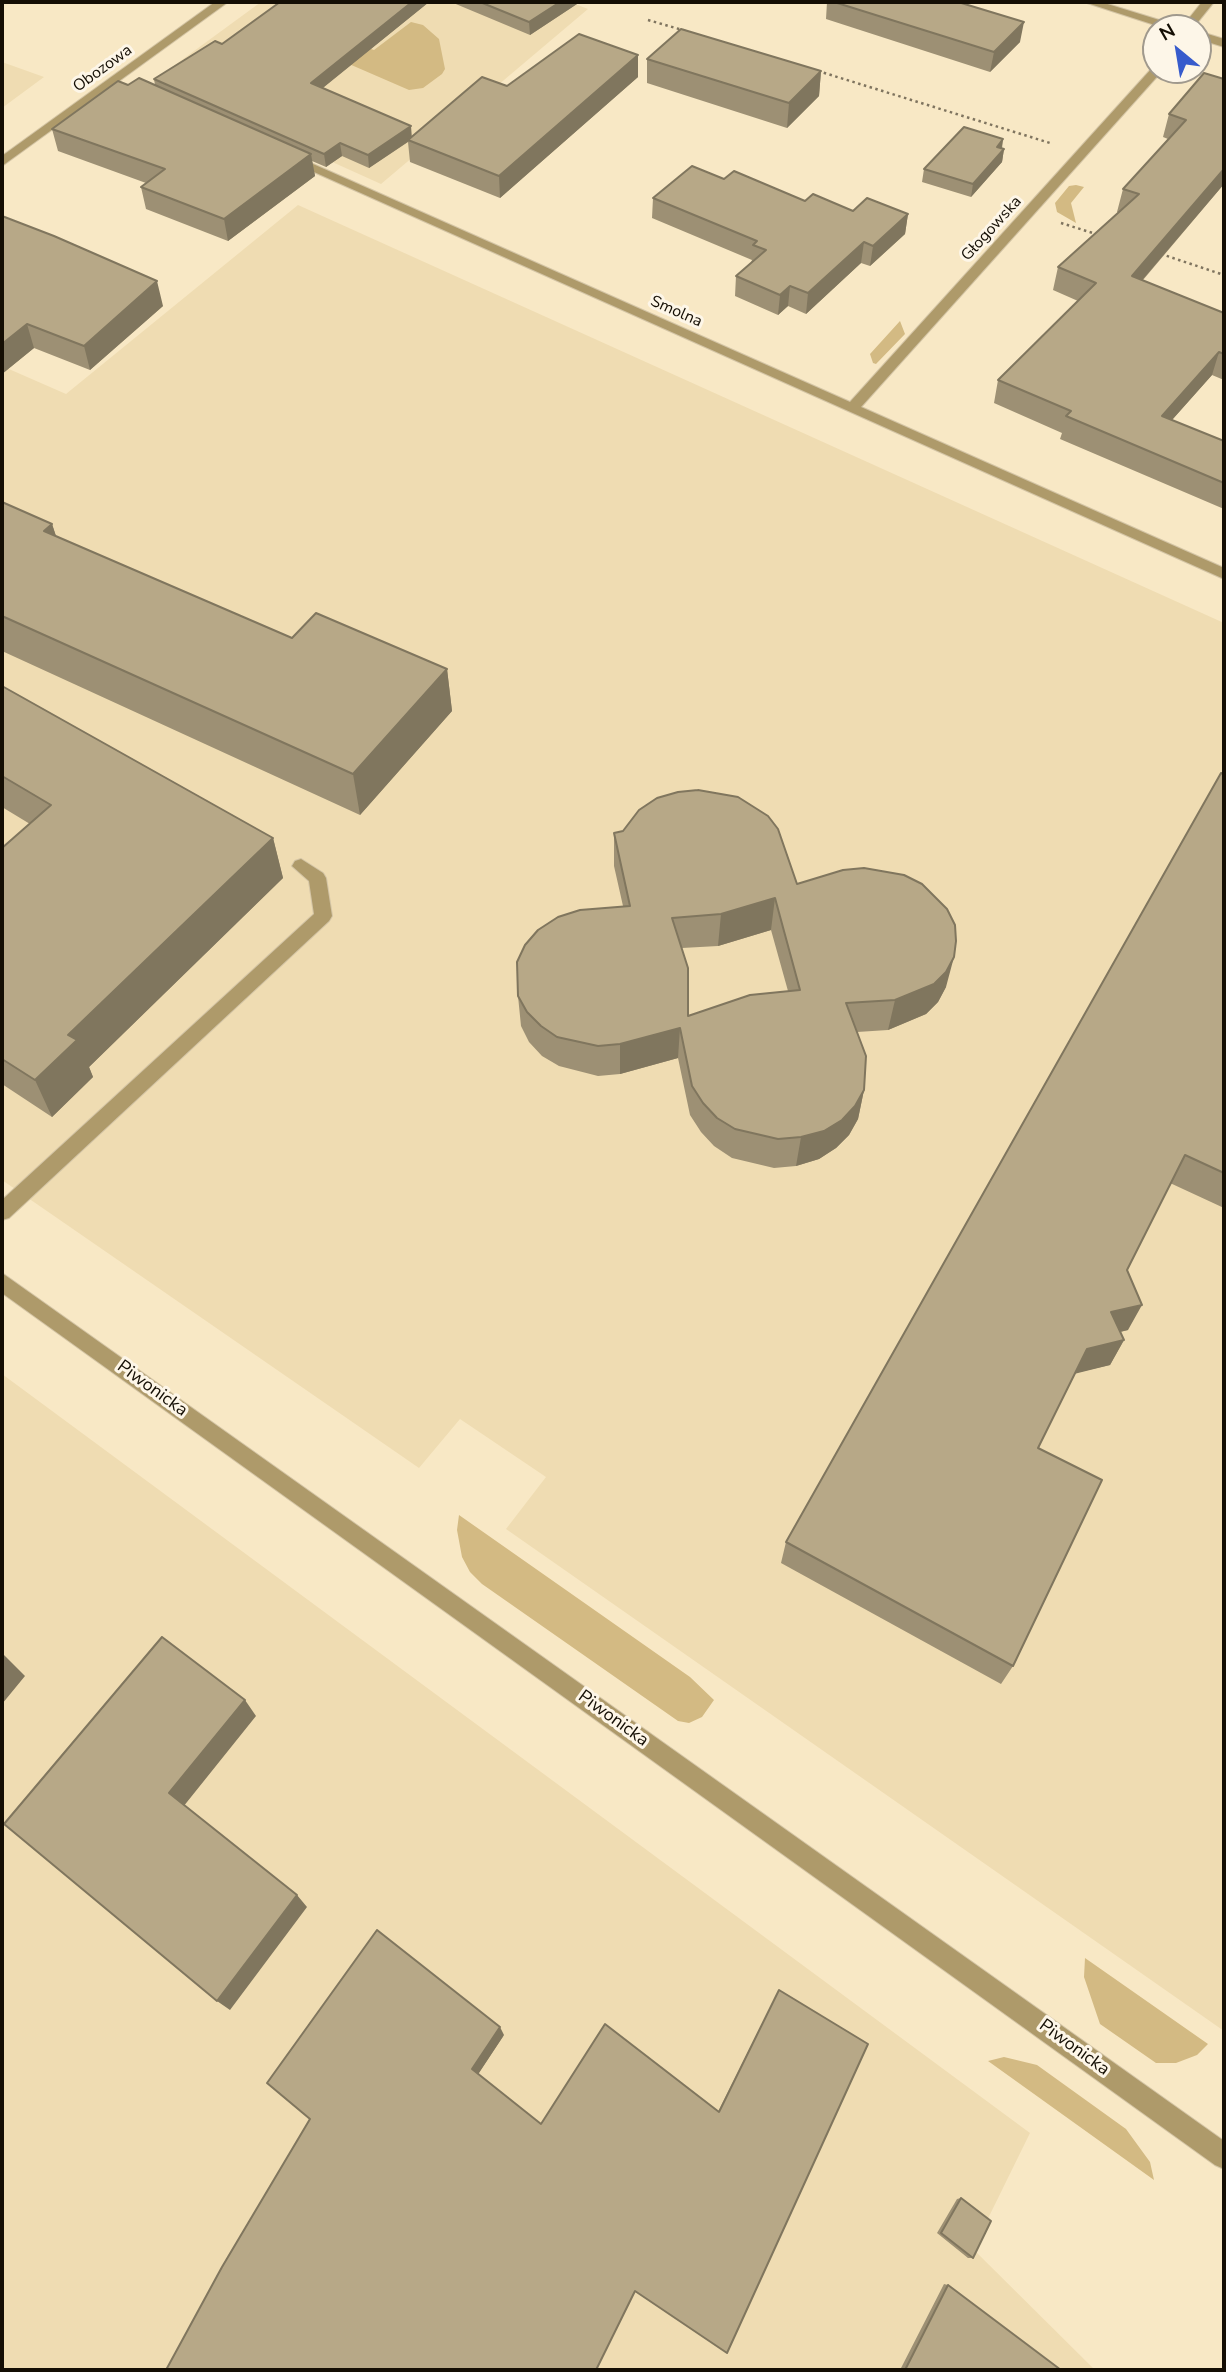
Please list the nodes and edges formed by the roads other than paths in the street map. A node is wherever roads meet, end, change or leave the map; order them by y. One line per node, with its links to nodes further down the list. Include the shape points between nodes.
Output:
1 (222, 2): 6 (street, Obozowa, via 120,83)
2 (1090, 2): 3 (street)
3 (1142, 18)
4 (1144, 84): 7 (street, Głogowska)
5 (275, 152): 7 (street, Smolna)
6 (2, 162)
7 (852, 409): 8 (street, Smolna)
8 (1224, 574)
9 (302, 866): 10 (street, via 317,878 323,916)
10 (2, 1212)
11 (2, 1282): 12 (street, Piwonicka)
12 (1224, 2155)

